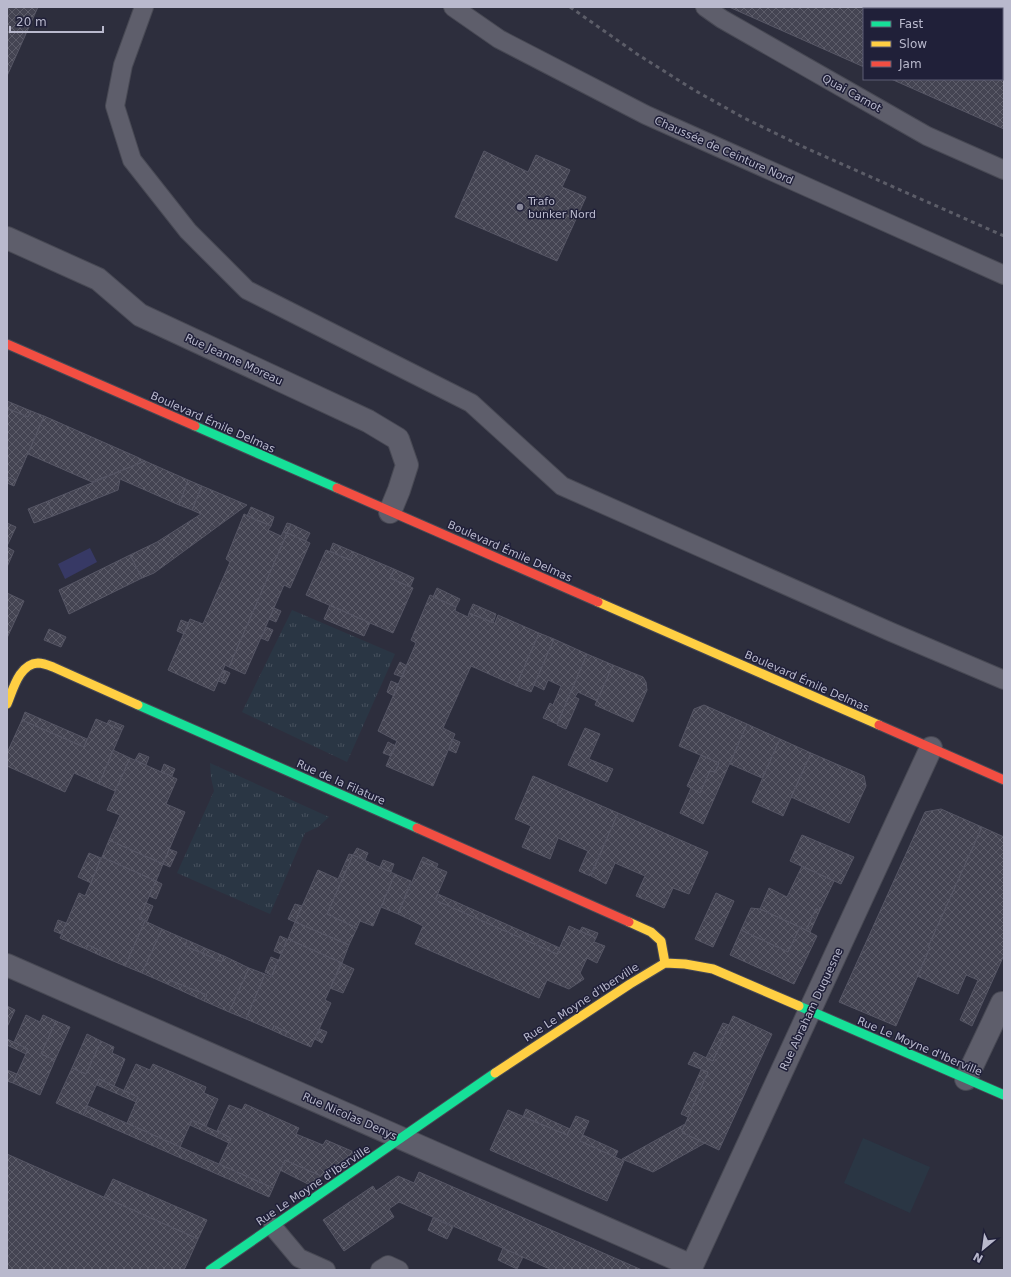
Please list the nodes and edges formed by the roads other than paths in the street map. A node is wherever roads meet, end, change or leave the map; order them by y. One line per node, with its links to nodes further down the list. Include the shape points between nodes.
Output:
1 (144, 7): 10 (lane, via 123,65 115,106 132,160 188,230 247,290 471,403 562,486)
2 (453, 7): 6 (lane, Chaussée de Ceinture Nord, via 499,39 646,115)
3 (705, 7): 4 (lane, Quai Carnot, via 728,23 927,136)
4 (1004, 170)
5 (7, 238): 8 (street, Rue Jeanne Moreau, via 98,278 140,316 368,421 398,439 407,465)
6 (1004, 275)
7 (7, 344): 8 (street, Boulevard Émile Delmas)
8 (390, 512): 12 (street, Boulevard Émile Delmas)
9 (12, 676): 11 (street, Rue de la Filature); 14 (street, Rue de la Filature, via 37,663 53,667 195,729 651,932 661,941)
10 (1004, 680)
11 (7, 704)
12 (931, 748): 13 (street, Boulevard Émile Delmas); 17 (street, Rue Abraham Duquesne)
13 (1004, 780)
14 (666, 963): 17 (street, Rue Le Moyne d'Iberville, via 713,969); 20 (street, Rue Le Moyne d'Iberville, via 522,1055)
15 (7, 966): 20 (street, Rue Nicolas Denys)
16 (1004, 1003): 18 (street)
17 (810, 1011): 18 (street, Rue Le Moyne d'Iberville); 22 (street, Rue Abraham Duquesne)
18 (966, 1079): 19 (street, Rue Le Moyne d'Iberville)
19 (1004, 1095)
20 (402, 1139): 21 (street, Rue Le Moyne d'Iberville); 22 (street, Rue Nicolas Denys)
21 (273, 1227): 23 (street, Rue Le Moyne d'Iberville); 24 (lane, via 299,1258)
22 (691, 1268)
23 (210, 1270)
24 (326, 1270)
25 (380, 1270): 26 (lane, via 388,1265)
26 (399, 1270)

